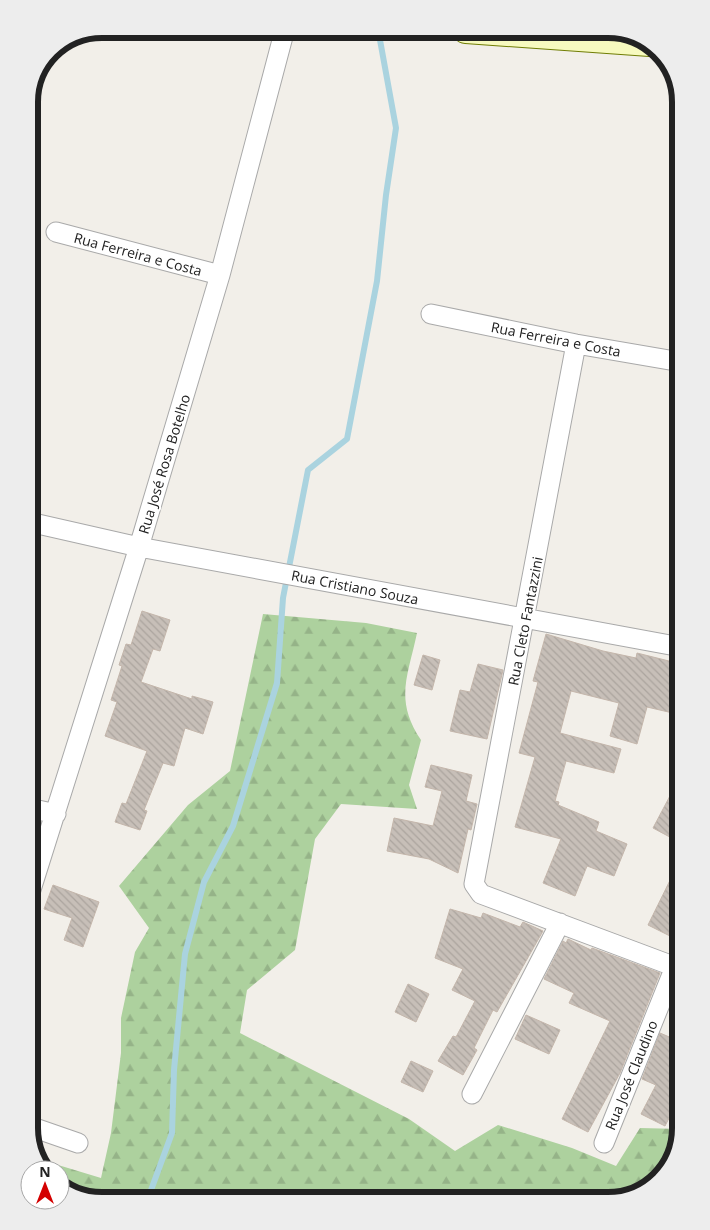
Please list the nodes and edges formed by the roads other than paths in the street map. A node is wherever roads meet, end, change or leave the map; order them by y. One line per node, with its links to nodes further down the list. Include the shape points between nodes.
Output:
1 (282, 38): 3 (street, Rua José Rosa Botelho)
2 (56, 232): 3 (street, Rua Ferreira e Costa)
3 (220, 275): 8 (street, Rua José Rosa Botelho)
4 (431, 314): 5 (street, Rua Ferreira e Costa)
5 (576, 344): 6 (street, Rua Ferreira e Costa); 9 (street, Rua Cleto Fantazzini)
6 (672, 360)
7 (38, 524): 8 (street, Rua Cristiano Souza)
8 (139, 547): 9 (street, Rua Cristiano Souza); 12 (street, Rua José Rosa Botelho)
9 (525, 620): 10 (street, Rua Cristiano Souza); 14 (street, Rua Cleto Fantazzini, via 474,877 475,889)
10 (672, 645)
11 (38, 810): 12 (street)
12 (56, 814): 13 (street, Rua José Rosa Botelho)
13 (38, 869)
14 (560, 923): 15 (street); 17 (street)
15 (672, 961)
16 (672, 980): 20 (street, Rua José Claudino)
17 (472, 1094)
18 (38, 1129): 19 (street)
19 (78, 1143)
20 (604, 1143)

